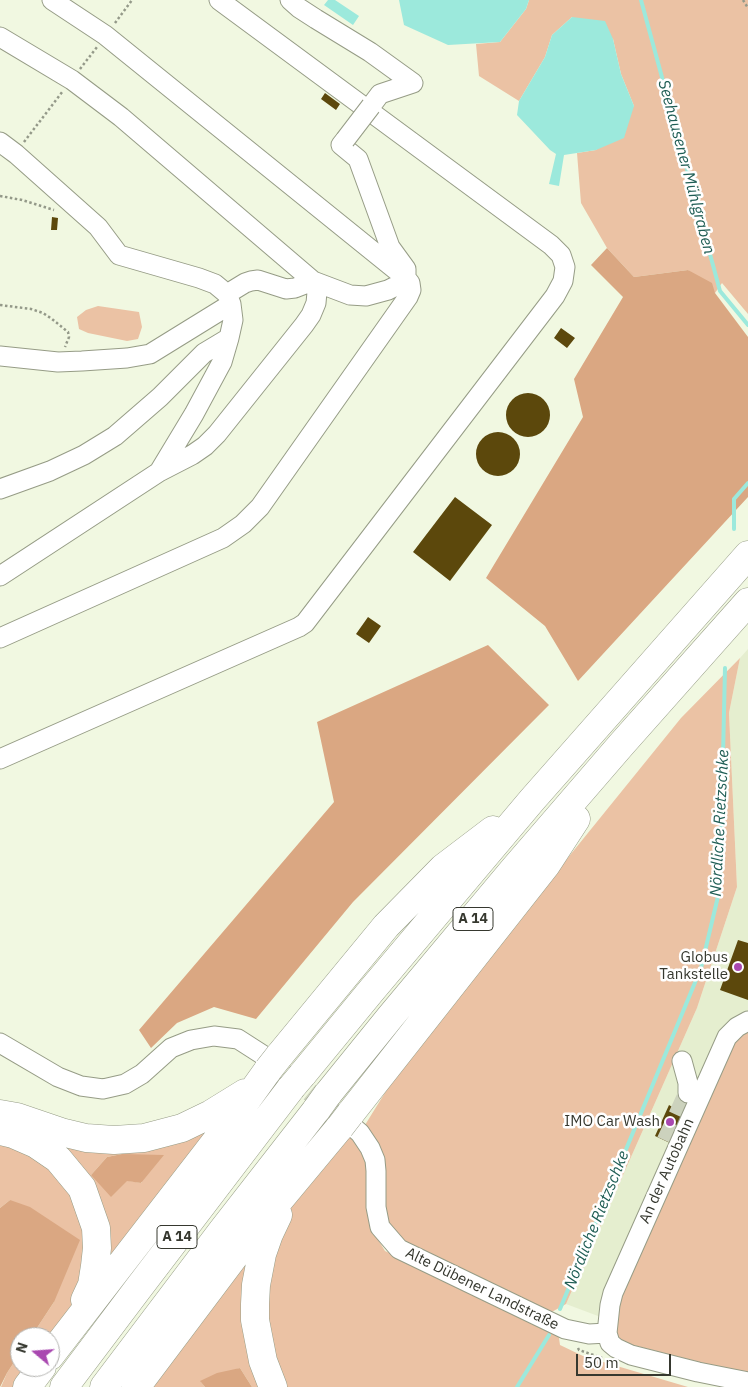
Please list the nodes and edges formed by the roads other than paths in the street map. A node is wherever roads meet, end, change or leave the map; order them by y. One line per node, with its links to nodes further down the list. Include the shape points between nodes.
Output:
1 (52, 0): 8 (street, via 106,35)
2 (219, 0): 20 (street, via 551,245 561,255 565,267 563,281 555,296 305,623)
3 (290, 0): 5 (street)
4 (0, 36): 9 (street, via 72,80 121,117)
5 (382, 60): 6 (street); 6 (street, via 413,83)
6 (376, 100): 8 (street, bridge, via 341,145 358,159 390,247 406,269)
7 (0, 142): 10 (street, via 98,227 119,255 215,284)
8 (406, 278): 9 (street, via 388,290 366,296); 18 (street, via 411,290 408,297 260,507 243,524 223,538)
9 (313, 281): 10 (street, via 286,289 258,280 251,281); 13 (street, via 317,292 311,314 217,434 192,455)
10 (229, 299): 11 (street, via 233,320); 12 (street, via 150,354 58,362)
11 (229, 338): 13 (street, via 222,362); 14 (street, via 204,353 115,436 50,472)
12 (0, 356)
13 (159, 472): 16 (street)
14 (0, 489)
15 (748, 555): 21 (highway, A 14)
16 (0, 576)
17 (748, 602): 19 (highway, A 14)
18 (0, 638)
19 (621, 745): 28 (highway, via 546,865); 36 (highway, A 14, via 391,1016 222,1230)
20 (0, 759)
21 (532, 800): 25 (highway, via 443,868 386,926); 35 (highway, A 14, via 297,1082)
22 (748, 1020): 32 (street, An der Autobahn, via 727,1037 613,1293)
23 (0, 1042): 25 (street, via 58,1077 81,1086 103,1089 124,1084 142,1074 171,1048 214,1036 238,1039)
24 (682, 1061): 26 (street)
25 (268, 1066): 27 (highway, via 242,1096 182,1128 144,1138 86,1138); 31 (highway, via 230,1124)
26 (688, 1093)
27 (0, 1114)
28 (348, 1123): 30 (highway); 32 (street, Alte Dübener Landstraße, via 360,1133 375,1160 376,1207 380,1227 399,1250 565,1329 590,1334)
29 (0, 1131): 31 (highway, via 36,1144 58,1159 82,1188 90,1207 96,1228 95,1266 92,1284)
30 (296, 1181): 37 (highway, via 251,1234); 38 (highway, via 269,1234 256,1285 256,1327 263,1361)
31 (70, 1329): 33 (highway)
32 (607, 1333): 34 (street, via 610,1343 631,1356)
33 (60, 1342)
34 (748, 1382)
35 (64, 1387)
36 (104, 1387)
37 (136, 1387)
38 (273, 1387)

